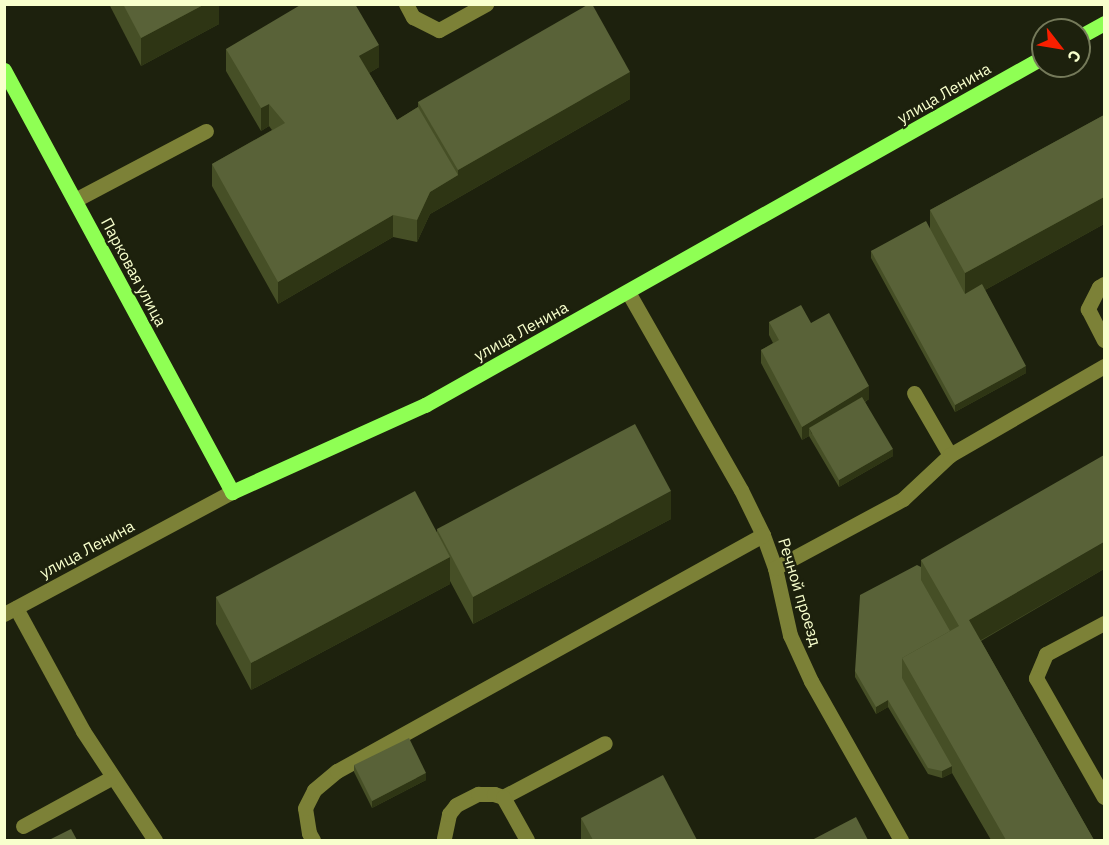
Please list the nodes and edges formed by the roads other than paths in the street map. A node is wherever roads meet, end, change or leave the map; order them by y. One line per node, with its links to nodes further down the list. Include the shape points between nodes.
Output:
1 (406, 4): 2 (street, via 413,17 439,30)
2 (486, 4)
3 (1104, 22): 4 (main road)
4 (1091, 30)
5 (1031, 64): 10 (main road, улица Ленина)
6 (4, 70): 8 (main road, Парковая улица)
7 (206, 131): 8 (street)
8 (75, 200): 15 (main road, Парковая улица)
9 (1104, 284): 11 (street, via 1088,309)
10 (628, 292): 15 (main road, улица Ленина, via 425,405); 16 (street, Речной проезд)
11 (1104, 340)
12 (1104, 366): 14 (street)
13 (914, 393): 14 (street)
14 (950, 455): 17 (street, via 903,498)
15 (232, 492): 18 (street, улица Ленина)
16 (763, 535): 17 (street, Речной проезд); 26 (street, via 337,771 314,790 305,808)
17 (775, 568): 29 (street, Речной проезд, via 790,635 810,681)
18 (8, 611): 21 (street)
19 (1104, 623): 23 (street, via 1046,654 1036,678)
20 (605, 743): 22 (street)
21 (113, 777): 24 (street); 25 (street)
22 (503, 797): 27 (street, via 478,794 466,798 449,814); 28 (street)
23 (1104, 797)
24 (22, 826)
25 (155, 840)
26 (313, 840)
27 (443, 840)
28 (527, 840)
29 (901, 840)

